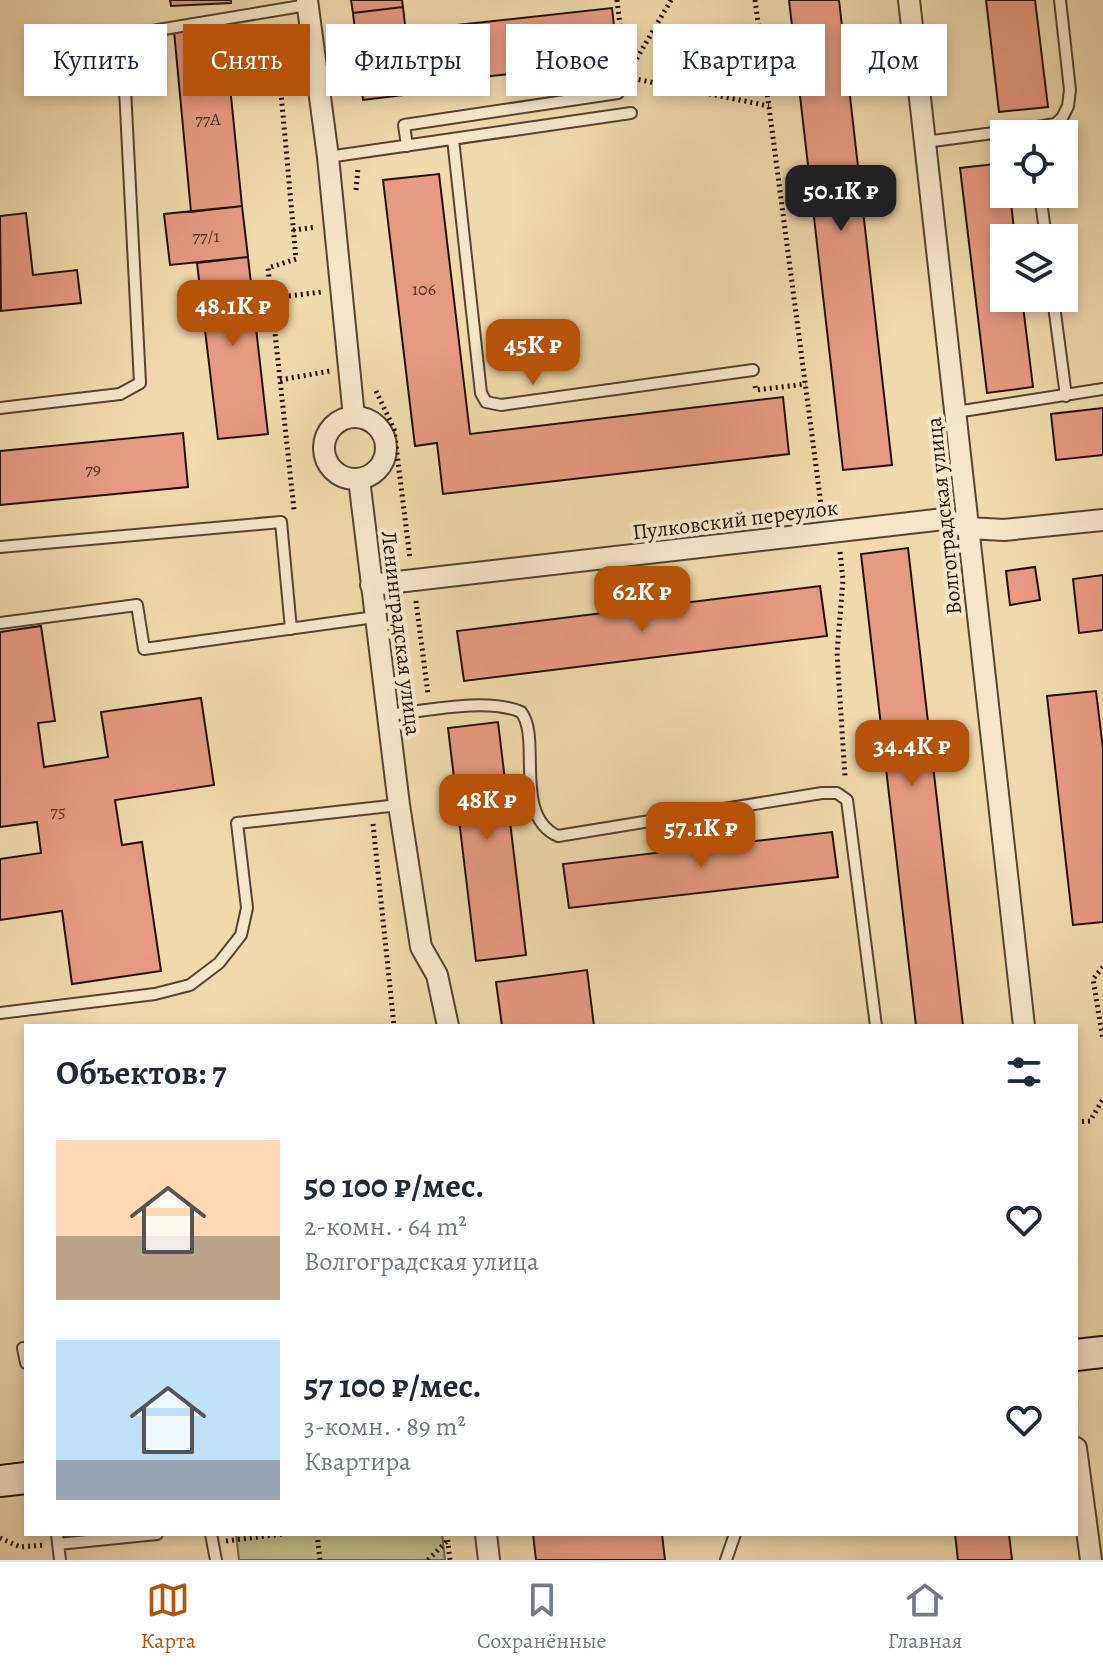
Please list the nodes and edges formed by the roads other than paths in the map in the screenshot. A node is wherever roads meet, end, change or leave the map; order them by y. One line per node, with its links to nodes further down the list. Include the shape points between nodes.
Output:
1 (909, 0): 9 (street, Волгоградская улица)
2 (1060, 0): 6 (lane, via 1070,90)
3 (307, 3): 11 (street); 16 (lane, via 134,34 123,50 140,383 120,394)
4 (598, 96): 10 (lane, via 404,125)
5 (631, 113): 8 (lane)
6 (1060, 120)
7 (990, 135): 9 (lane)
8 (453, 139): 10 (lane); 13 (lane, via 486,402 501,405)
9 (925, 142): 17 (street, Волгоградская улица)
10 (407, 146): 11 (lane)
11 (328, 157): 18 (street)
12 (1055, 312): 15 (lane)
13 (753, 370)
14 (1103, 389): 15 (lane)
15 (1066, 396): 17 (lane)
16 (0, 408)
17 (956, 412): 21 (street, Волгоградская улица)
18 (354, 417): 19 (street, via 376,425 386,446 379,468); 19 (street, via 343,419 327,434 325,456 338,474)
19 (359, 479): 23 (street, Ленинградская улица)
20 (1103, 520): 21 (street, Пулковский переулок, via 1004,530)
21 (969, 528): 23 (street, Пулковский переулок, via 944,519); 32 (street, Волгоградская улица)
22 (0, 547): 26 (lane, via 281,522)
23 (371, 585): 24 (street, Ленинградская улица)
24 (375, 617): 26 (lane); 27 (street, Ленинградская улица)
25 (0, 623): 26 (lane, via 137,605 144,649)
26 (291, 629)
27 (387, 715): 28 (street, Ленинградская улица); 31 (lane, via 491,706 521,712 535,806 547,831 558,836 837,793 847,800)
28 (399, 805): 29 (lane, via 237,823 247,908 241,935 219,963 190,985); 30 (street, Ленинградская улица, via 421,947 437,975)
29 (0, 1013)
30 (448, 1024)
31 (876, 1024)
32 (1024, 1024)
33 (23, 1348): 35 (lane)
34 (1103, 1352): 36 (street)
35 (24, 1353)
36 (1078, 1355)
37 (1078, 1457): 40 (street)
38 (24, 1478): 39 (street)
39 (0, 1481)
40 (1095, 1531): 50 (street)
41 (117, 1536): 45 (lane)
42 (486, 1536): 48 (street)
43 (734, 1536): 49 (lane)
44 (212, 1538): 47 (lane)
45 (57, 1539): 46 (lane)
46 (60, 1560)
47 (216, 1560)
48 (489, 1560)
49 (726, 1560)
50 (1091, 1560)

